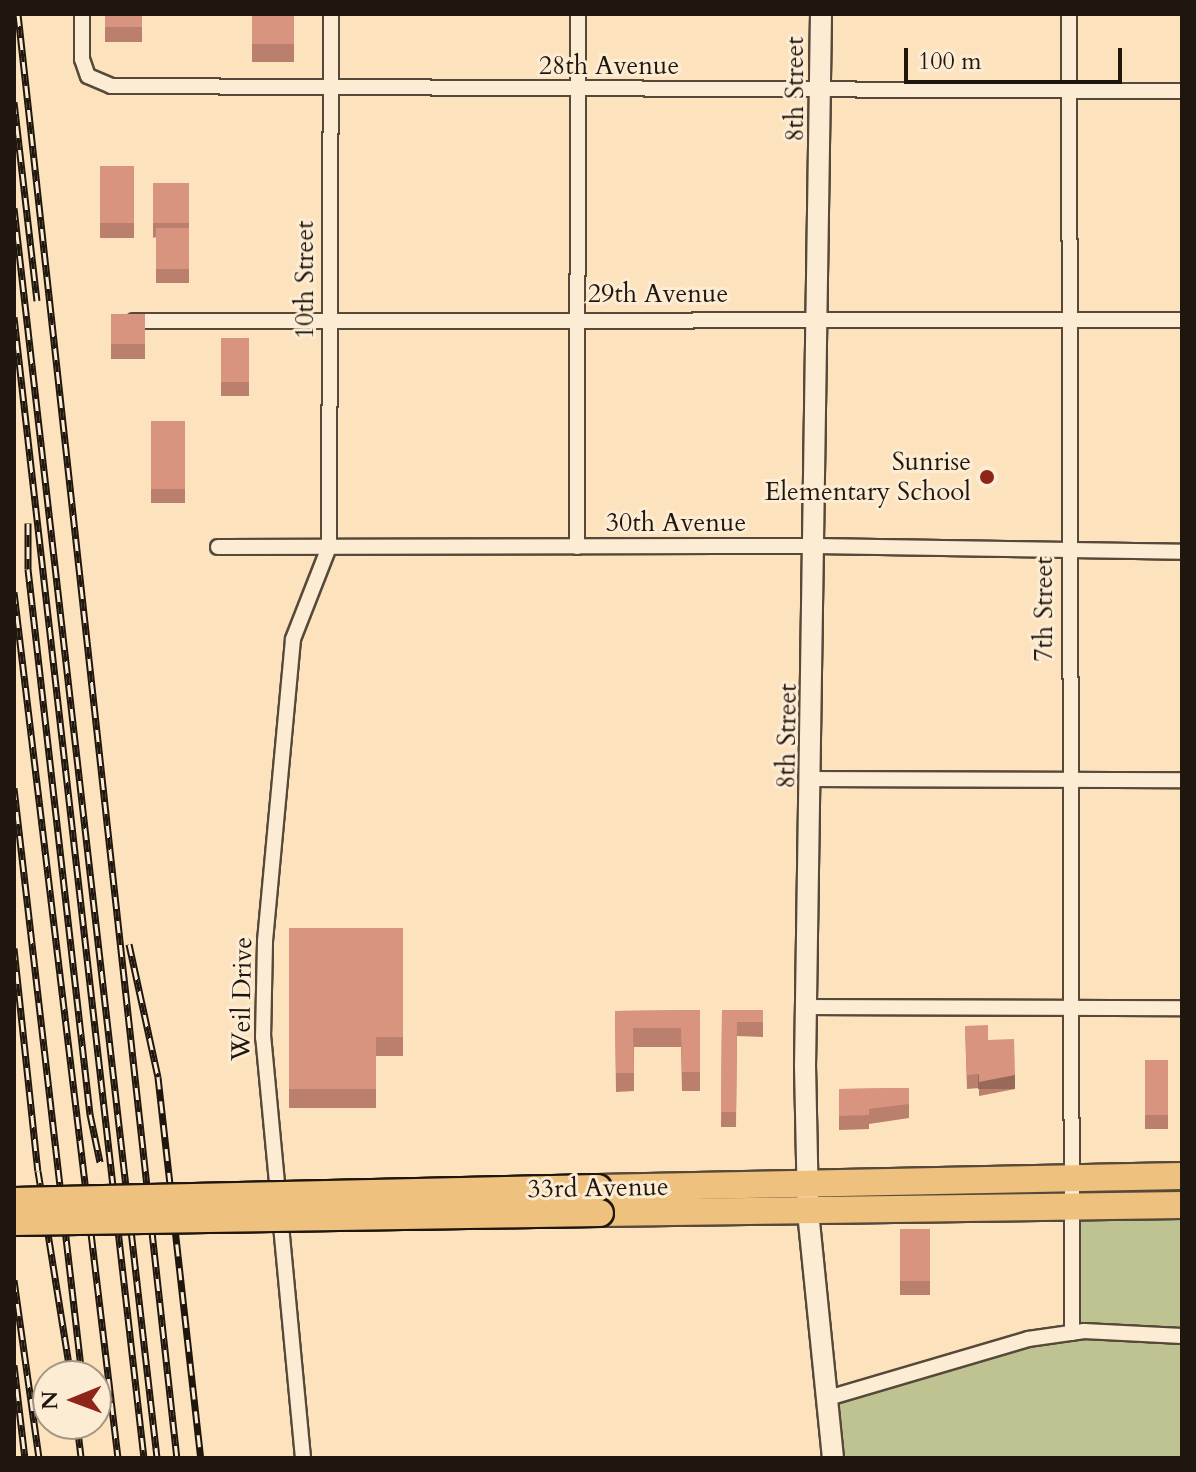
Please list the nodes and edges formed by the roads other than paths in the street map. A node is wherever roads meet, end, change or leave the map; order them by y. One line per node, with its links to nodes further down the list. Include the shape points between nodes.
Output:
1 (331, 14): 6 (street, 10th Street)
2 (578, 14): 7 (street)
3 (821, 14): 8 (main road, 8th Street)
4 (1069, 14): 9 (street, 7th Street)
5 (82, 20): 6 (street, 28th Avenue, via 82,59 88,76 111,86)
6 (330, 88): 7 (street, 28th Avenue); 11 (street, 10th Street)
7 (578, 89): 8 (street, 28th Avenue); 12 (street)
8 (821, 91): 9 (street, 28th Avenue); 13 (main road, 8th Street)
9 (1069, 91): 10 (street, 28th Avenue); 14 (street, 7th Street)
10 (1182, 91)
11 (329, 318): 12 (street, 29th Avenue); 16 (street, 29th Avenue); 19 (street, 10th Street)
12 (575, 318): 13 (street, 29th Avenue); 20 (street)
13 (817, 318): 14 (street, 29th Avenue); 17 (main road, 8th Street)
14 (1068, 320): 15 (street, 29th Avenue); 21 (street, 7th Street)
15 (1182, 320)
16 (134, 321)
17 (815, 546): 20 (street, 30th Avenue); 21 (street, 30th Avenue); 24 (main road, 8th Street)
18 (218, 547): 19 (street, 30th Avenue)
19 (329, 547): 20 (street, 30th Avenue); 40 (street, Weil Drive, via 293,639 264,997 271,1144)
20 (577, 547)
21 (1068, 551): 22 (street, 30th Avenue); 23 (street, 7th Street)
22 (1182, 552)
23 (1068, 778): 24 (street); 25 (street); 27 (street, 7th Street)
24 (813, 779): 26 (main road, 8th Street)
25 (1182, 780)
26 (805, 1007): 27 (street); 30 (main road, 8th Street)
27 (1068, 1008): 28 (street); 31 (street, 7th Street)
28 (1182, 1008)
29 (1182, 1176): 31 (highway, 33rd Avenue)
30 (808, 1183): 31 (highway, 33rd Avenue); 33 (highway, 33rd Avenue); 35 (main road, 8th Street)
31 (1069, 1192): 34 (highway, 33rd Avenue); 35 (highway, 33rd Avenue); 37 (street, 7th Street)
32 (14, 1201): 33 (highway, 33rd Avenue, bridge)
33 (599, 1201): 35 (highway, 33rd Avenue); 36 (highway, 33rd Avenue, bridge)
34 (1182, 1205)
35 (808, 1212): 39 (main road, 8th Street)
36 (14, 1222)
37 (1072, 1333): 38 (street, via 1131,1330); 39 (street, via 1028,1339)
38 (1182, 1336)
39 (828, 1398): 41 (main road, 8th Street)
40 (303, 1458)
41 (833, 1458)

